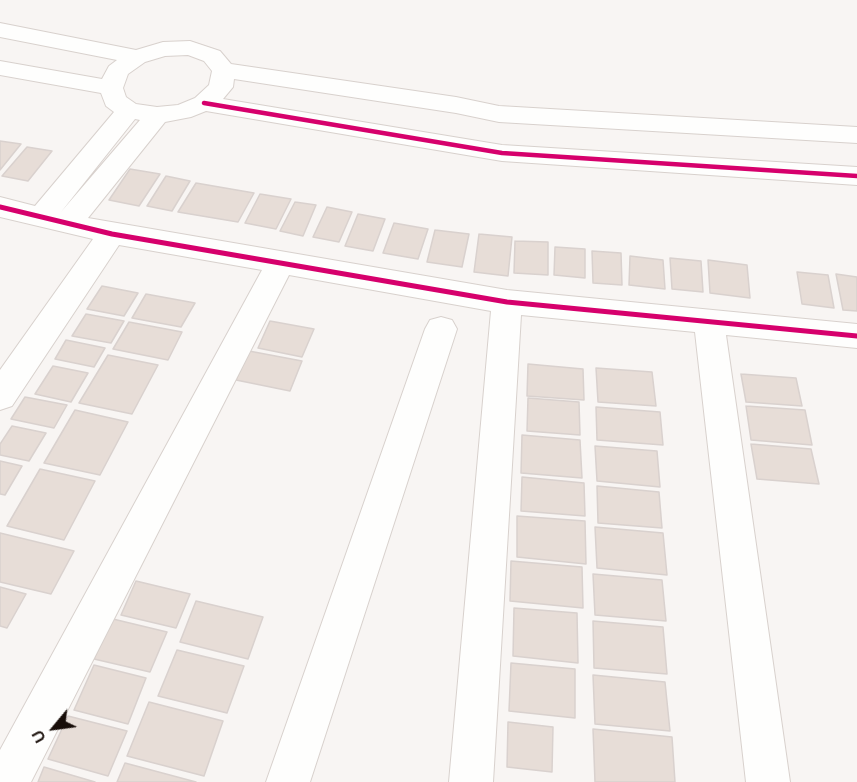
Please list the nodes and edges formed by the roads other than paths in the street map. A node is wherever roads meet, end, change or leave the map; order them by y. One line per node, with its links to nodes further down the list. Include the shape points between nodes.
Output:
1 (0, 30): 2 (street)
2 (137, 57): 4 (street, via 163,49 190,48 212,56); 5 (street, via 117,71)
3 (0, 68): 5 (street)
4 (224, 70): 6 (street, via 221,87); 9 (street, via 499,114)
5 (111, 88): 7 (street, via 115,100)
6 (204, 103): 8 (street, via 182,112); 10 (street, via 502,153)
7 (129, 110): 8 (street); 12 (street)
8 (157, 115): 12 (street)
9 (857, 135)
10 (857, 176)
11 (0, 207): 12 (street)
12 (55, 220): 13 (street)
13 (112, 234): 14 (street); 19 (street)
14 (281, 262): 15 (street); 21 (street)
15 (507, 302): 16 (street); 23 (street)
16 (709, 322): 18 (street); 24 (street)
17 (441, 329): 22 (street)
18 (857, 336)
19 (10, 364): 20 (street)
20 (0, 396)
21 (7, 782)
22 (288, 782)
23 (471, 782)
24 (768, 782)

